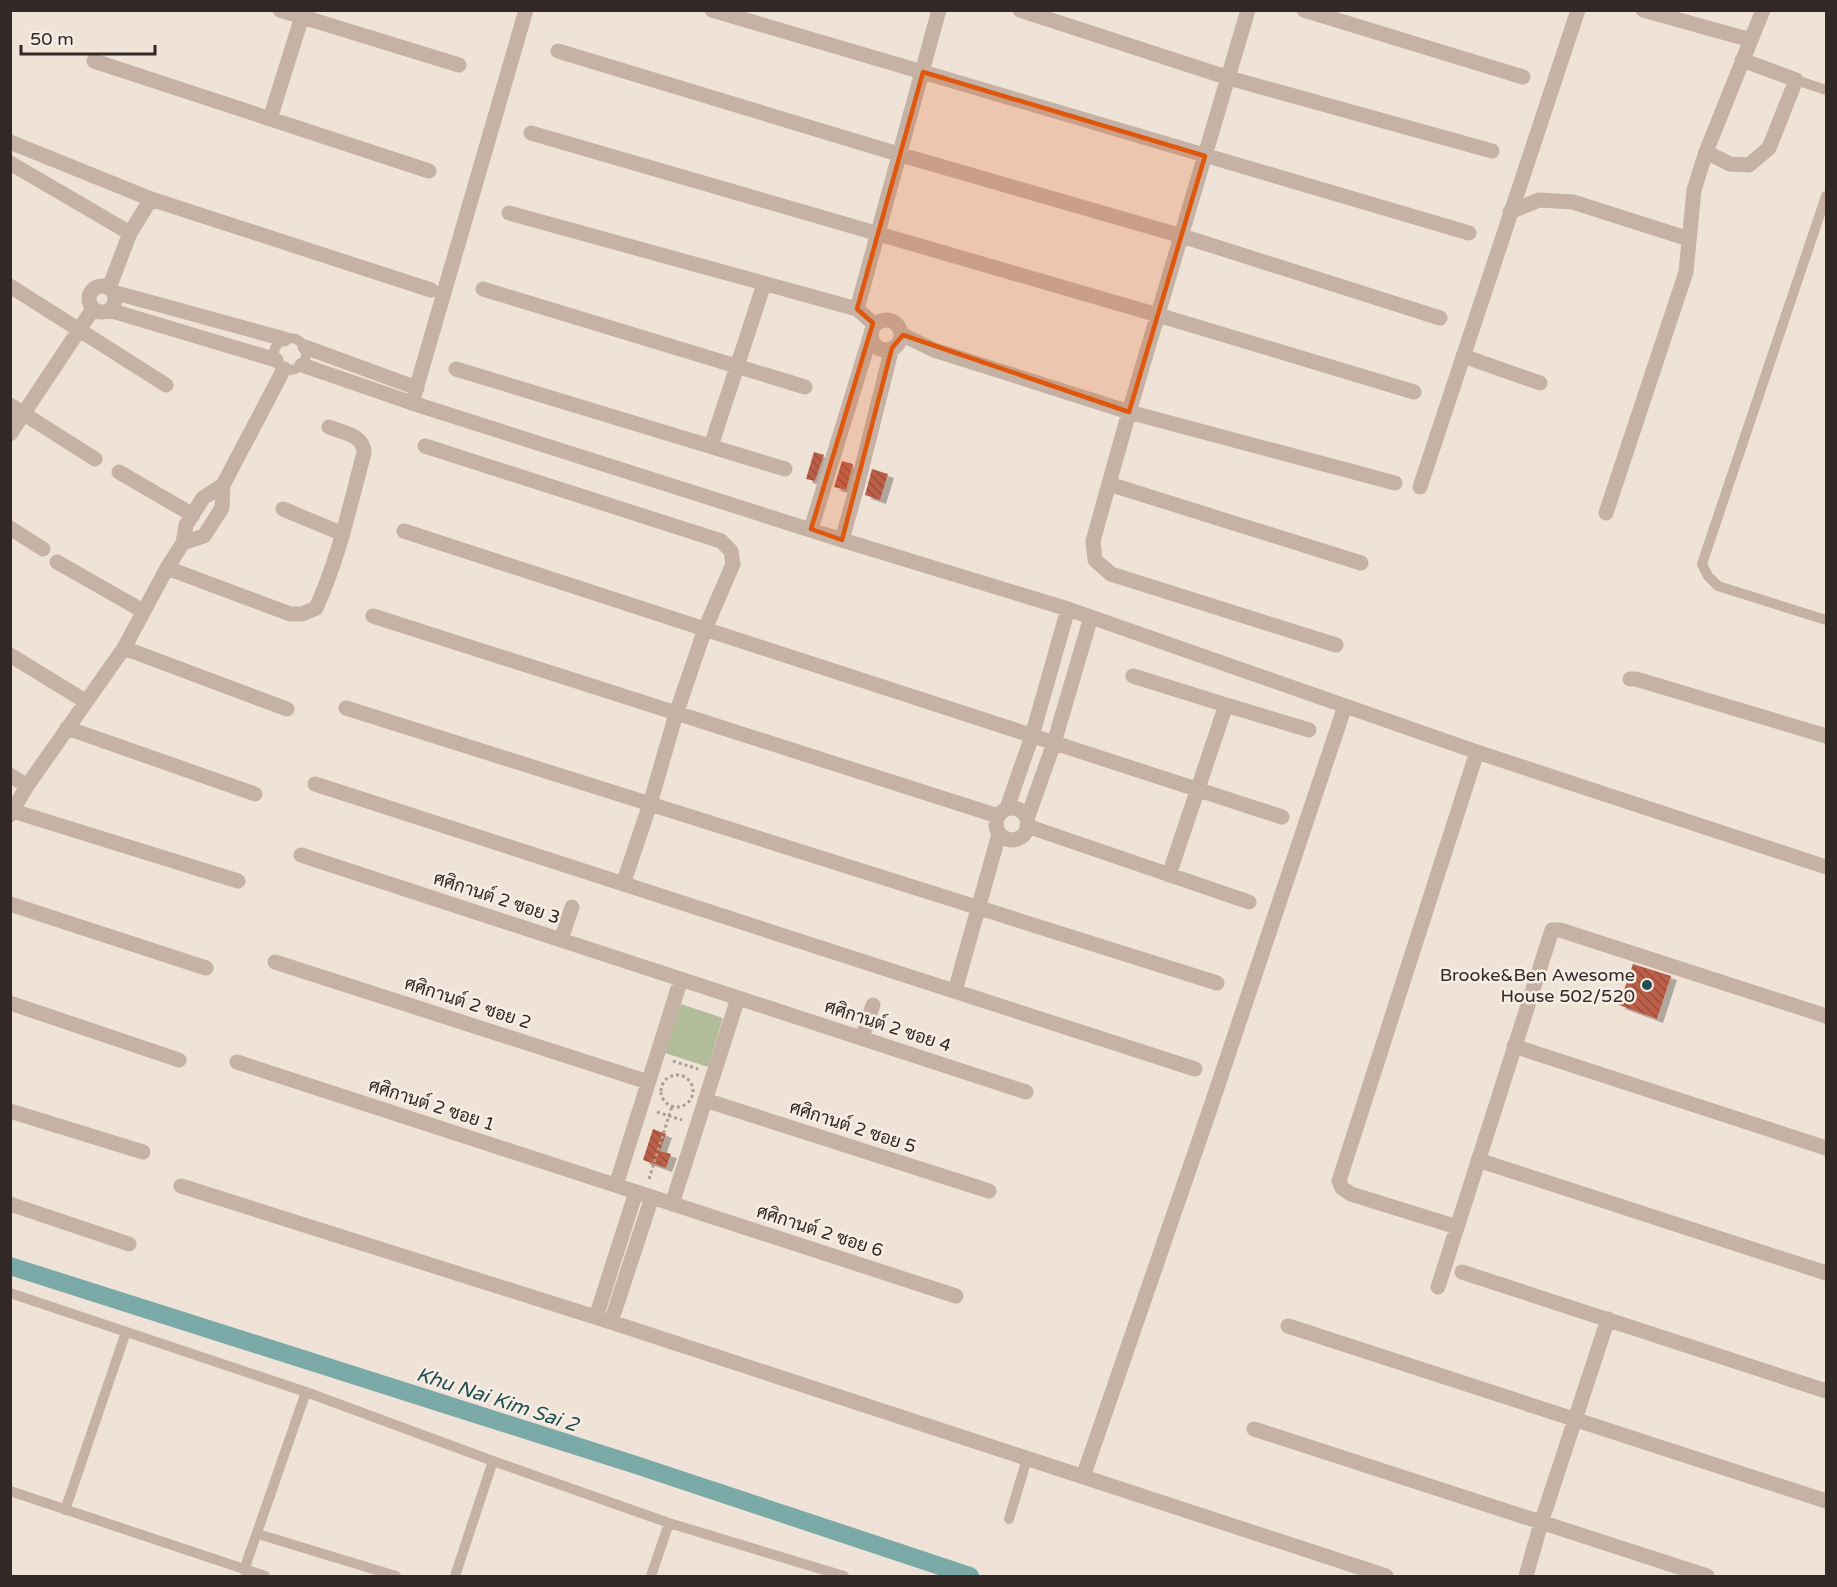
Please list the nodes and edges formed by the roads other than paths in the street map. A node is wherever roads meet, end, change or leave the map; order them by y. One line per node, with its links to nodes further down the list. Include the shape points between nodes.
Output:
1 (280, 10): 11 (street)
2 (526, 10): 66 (street)
3 (712, 10): 17 (street)
4 (939, 10): 17 (street)
5 (1020, 10): 19 (street)
6 (1248, 10): 19 (street)
7 (1304, 10): 18 (street)
8 (1578, 10): 33 (street)
9 (1644, 10): 12 (street)
10 (1762, 10): 12 (street)
11 (303, 14): 16 (street); 22 (street)
12 (1751, 40): 14 (street)
13 (558, 51): 27 (street)
14 (1742, 60): 20 (street); 26 (street)
15 (94, 61): 22 (street)
16 (459, 65)
17 (923, 72): 27 (street); 28 (street)
18 (1523, 77)
19 (1229, 78): 25 (street); 28 (street)
20 (1796, 80): 21 (lane); 26 (street, via 1769,148 1749,165 1730,164)
21 (1827, 90)
22 (270, 119): 30 (street)
23 (531, 133): 37 (street)
24 (10, 142): 32 (street)
25 (1492, 151)
26 (1706, 152): 40 (street, via 1694,190)
27 (898, 154): 37 (street); 39 (street)
28 (1205, 156): 36 (street); 39 (street)
29 (10, 163): 35 (street)
30 (429, 171)
31 (1827, 196): 38 (lane)
32 (151, 199): 35 (street); 46 (street)
33 (1510, 212): 40 (street, via 1539,201 1573,202); 58 (street)
34 (509, 213): 42 (street)
35 (130, 233): 45 (street)
36 (1469, 233)
37 (878, 234): 48 (street); 50 (street)
38 (1815, 235): 41 (lane); 99 (lane, via 1702,564 1718,586)
39 (1182, 236): 50 (street); 51 (street)
40 (1689, 239): 83 (street, via 1686,272)
41 (1827, 239)
42 (764, 284): 48 (street); 61 (street)
43 (10, 286): 53 (street)
44 (483, 289): 61 (street)
45 (110, 290): 47 (street, via 100,286 90,293); 49 (street, via 115,301); 55 (street)
46 (431, 290)
47 (93, 309): 49 (street); 53 (street)
48 (857, 309): 52 (street)
49 (109, 310): 59 (street)
50 (1158, 315): 67 (street); 70 (street)
51 (1440, 318)
52 (873, 329): 54 (street, via 880,321 891,321); 57 (street, via 876,346); 86 (street)
53 (81, 330): 64 (street); 69 (street)
54 (901, 334): 57 (street); 70 (street, via 934,350)
55 (284, 339): 56 (lane, via 296,339); 59 (lane, via 275,348)
56 (305, 347): 60 (lane); 66 (street)
57 (892, 348): 89 (street)
58 (1463, 356): 63 (street); 81 (street)
59 (280, 364): 60 (lane, via 290,370); 80 (street)
60 (302, 365): 68 (street)
61 (737, 366): 65 (street); 74 (street)
62 (456, 369): 74 (street)
63 (1540, 383)
64 (166, 385)
65 (805, 387)
66 (417, 388): 68 (street)
67 (1414, 392)
68 (412, 403): 86 (street)
69 (17, 409): 72 (street); 75 (street)
70 (1129, 412): 78 (street); 79 (street)
71 (329, 428): 88 (street, via 360,439 364,445)
72 (10, 434)
73 (425, 446): 100 (street, via 720,541 731,551 733,564)
74 (711, 446): 76 (street)
75 (95, 459)
76 (785, 469)
77 (119, 471): 84 (street)
78 (1395, 483)
79 (1109, 484): 93 (street); 101 (street, via 1094,541 1095,560 1110,574)
80 (223, 485): 84 (street, via 203,498); 90 (street, via 222,508 204,536)
81 (1420, 488)
82 (283, 509): 88 (street)
83 (1606, 513)
84 (193, 515): 90 (street, via 186,525)
85 (10, 528): 91 (street)
86 (811, 530): 89 (street)
87 (404, 531): 100 (street)
88 (343, 534): 94 (street, via 316,608 302,614 290,614)
89 (842, 540): 95 (street)
90 (183, 543): 94 (street)
91 (43, 549)
92 (57, 562): 96 (street)
93 (1361, 562)
94 (166, 568): 96 (street)
95 (1068, 609): 98 (street); 114 (street)
96 (143, 611): 102 (street)
97 (373, 616): 111 (street)
98 (1091, 617): 108 (street); 116 (street)
99 (1827, 620)
100 (705, 629): 111 (street); 114 (street)
101 (1336, 645)
102 (124, 648): 106 (street); 110 (street)
103 (10, 655): 106 (street)
104 (1133, 676): 107 (street)
105 (1630, 679): 115 (street)
106 (85, 701): 112 (street)
107 (1226, 705): 113 (street); 121 (street)
108 (1345, 706): 117 (street); 184 (street)
109 (346, 708): 123 (street)
110 (287, 709)
111 (676, 714): 123 (street); 124 (street)
112 (67, 728): 120 (street); 122 (street)
113 (1309, 730)
114 (1032, 736): 116 (street); 124 (street)
115 (1827, 736)
116 (1054, 743): 121 (street); 127 (street)
117 (1477, 752): 130 (street); 166 (street, via 1339,1181 1351,1194)
118 (10, 776): 120 (street)
119 (315, 784): 133 (street)
120 (27, 786): 125 (street)
121 (1197, 788): 126 (street); 131 (street)
122 (255, 794)
123 (650, 804): 133 (street); 137 (street)
124 (1002, 812): 127 (street, via 1019,810); 128 (street, via 996,828)
125 (12, 813): 132 (street)
126 (1282, 817)
127 (1027, 823): 128 (street, via 1022,836 1016,839); 131 (street)
128 (999, 834): 137 (street)
129 (301, 855): 138 (street, ศศิกานต์ 2 ซอย 3)
130 (1827, 867)
131 (1168, 875): 134 (street)
132 (238, 881)
133 (623, 884): 143 (street)
134 (1249, 902)
135 (10, 904): 140 (street)
136 (572, 908): 138 (street)
137 (979, 908): 142 (street); 143 (street)
138 (561, 940): 141 (street, ศศิกานต์ 2 ซอย 3)
139 (275, 962): 153 (street, ศศิกานต์ 2 ซอย 2)
140 (206, 968)
141 (681, 979): 144 (street, ศศิกานต์ 2 ซอย 3); 153 (street)
142 (1217, 983)
143 (956, 991): 152 (street)
144 (738, 998): 148 (street, ศศิกานต์ 2 ซอย 4); 155 (street)
145 (10, 1003): 150 (street)
146 (873, 1005): 148 (street)
147 (1827, 1016): 149 (street, via 1552,930)
148 (862, 1038): 154 (street, ศศิกานต์ 2 ซอย 4)
149 (1514, 1046): 157 (street); 159 (street)
150 (179, 1060)
151 (237, 1062): 160 (street, ศศิกานต์ 2 ซอย 1)
152 (1195, 1069)
153 (648, 1082): 160 (street)
154 (1026, 1092)
155 (705, 1100): 162 (street, ศศิกานต์ 2 ซอย 5); 165 (street)
156 (10, 1111): 158 (street)
157 (1827, 1148)
158 (143, 1152)
159 (1478, 1160): 166 (street); 169 (street)
160 (616, 1185): 163 (street, ศศิกานต์ 2 ซอย 1)
161 (181, 1186): 173 (street)
162 (989, 1191)
163 (644, 1195): 165 (street, ศศิกานต์ 2 ซอย 6); 173 (street); 175 (street)
164 (10, 1204): 167 (street)
165 (672, 1204): 172 (street, ศศิกานต์ 2 ซอย 6)
166 (1457, 1227): 170 (street)
167 (129, 1244)
168 (1462, 1272): 174 (street)
169 (1827, 1273)
170 (1438, 1287)
171 (10, 1293): 177 (lane)
172 (956, 1296)
173 (596, 1317): 175 (street)
174 (1608, 1320): 178 (street); 180 (street)
175 (611, 1322): 182 (street)
176 (1288, 1326): 180 (street)
177 (126, 1332): 179 (lane); 187 (lane)
178 (1827, 1390)
179 (306, 1392): 183 (lane); 191 (lane)
180 (1576, 1420): 186 (street); 190 (street)
181 (1254, 1430): 190 (street)
182 (1027, 1459): 184 (street); 188 (lane)
183 (493, 1461): 189 (lane); 195 (lane)
184 (1083, 1477): 198 (street)
185 (10, 1491): 187 (lane)
186 (1827, 1501)
187 (65, 1510): 192 (lane)
188 (1009, 1519)
189 (669, 1522): 196 (lane); 197 (lane)
190 (1541, 1523): 199 (street); 200 (street)
191 (258, 1534): 192 (lane); 194 (lane)
192 (244, 1570): 193 (lane)
193 (265, 1576)
194 (396, 1576)
195 (455, 1576)
196 (651, 1576)
197 (844, 1576)
198 (1386, 1576)
199 (1527, 1576)
200 (1707, 1576)

